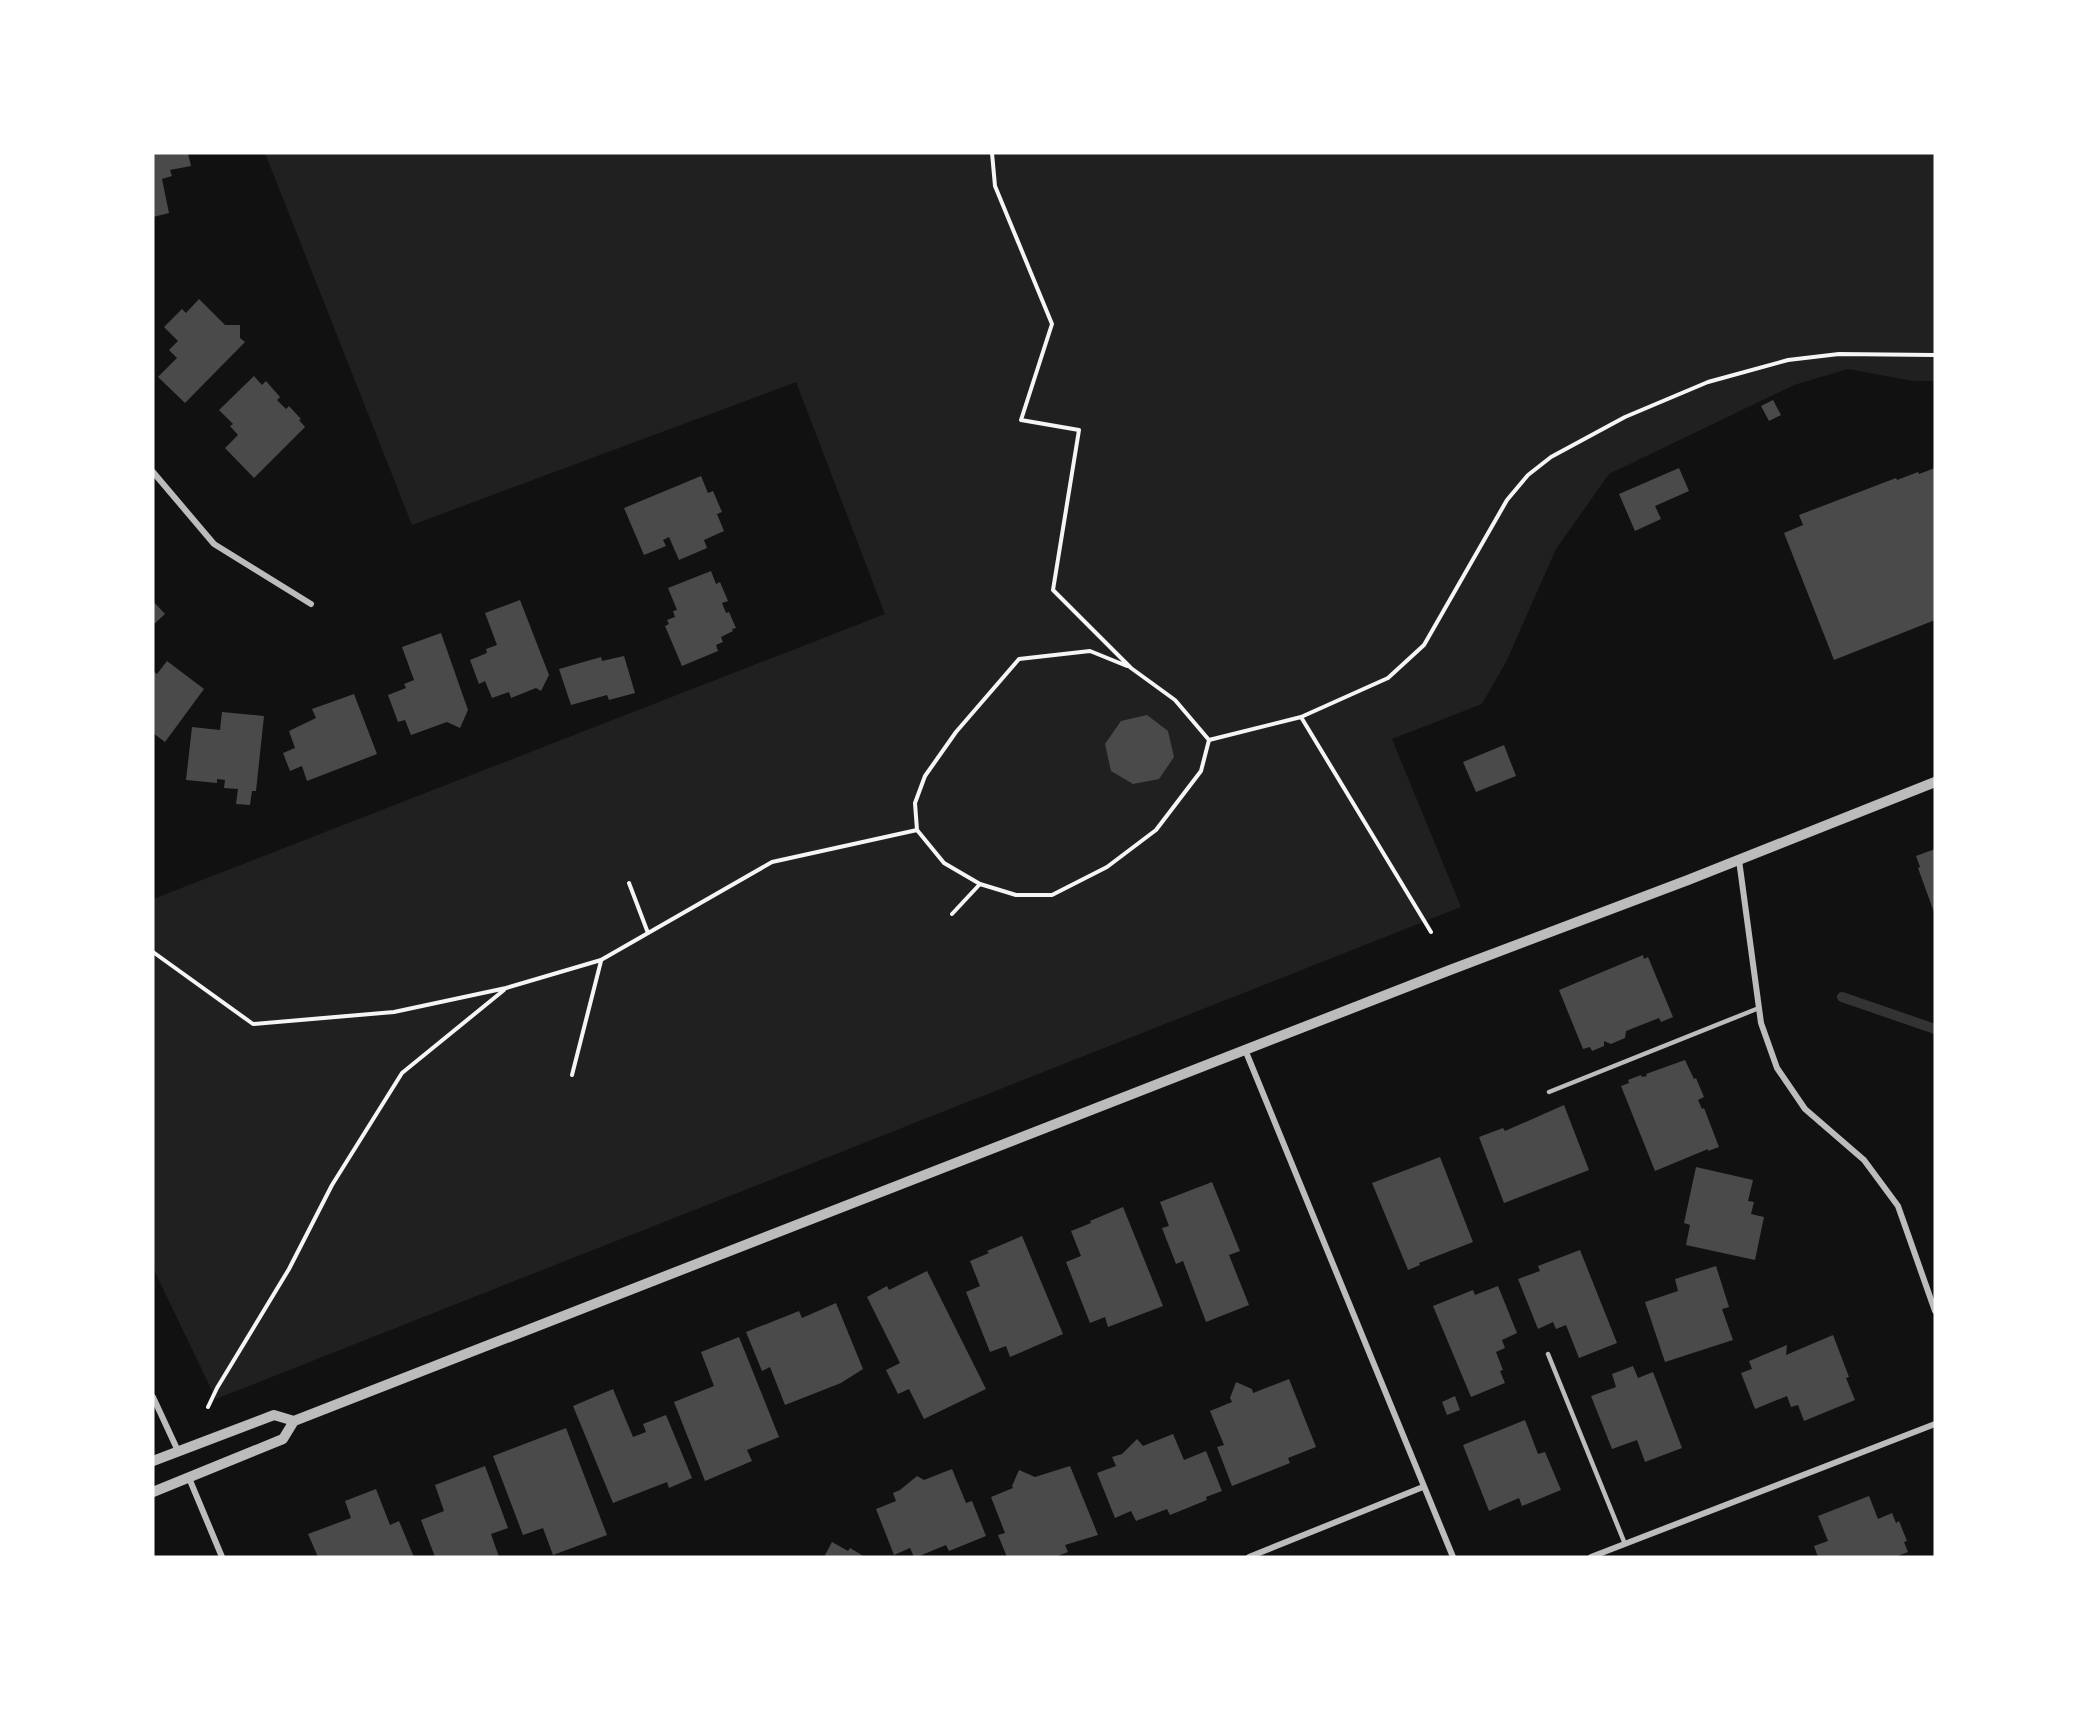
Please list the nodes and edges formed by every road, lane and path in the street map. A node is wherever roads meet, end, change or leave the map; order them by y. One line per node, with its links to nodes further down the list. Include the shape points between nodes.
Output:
1 (992, 153): 5 (path, via 995,186 1052,324 1021,420 1079,430 1053,590)
2 (1935, 355): 6 (path, via 1839,354 1788,360 1708,382 1625,417 1551,457 1528,475 1507,500 1424,645 1388,678)
3 (153, 472): 4 (street, via 214,544)
4 (311, 604)
5 (1131, 668): 7 (path, via 1175,700); 9 (path, via 1090,651 1019,659 956,732 925,776 915,803)
6 (1301, 717): 7 (path); 14 (path)
7 (1209, 740): 12 (path, via 1201,771 1156,830 1107,867 1052,895 1016,895)
8 (1935, 782): 10 (street)
9 (917, 830): 12 (path, via 944,863); 15 (path, via 772,862)
10 (1739, 860): 19 (street); 20 (street)
11 (629, 883): 15 (path)
12 (980, 884): 13 (path)
13 (952, 914)
14 (1431, 932)
15 (648, 933): 17 (path)
16 (153, 952): 18 (path, via 253,1024 393,1012)
17 (601, 960): 18 (path); 21 (path)
18 (506, 988): 26 (path, via 402,1072 332,1185 289,1269)
19 (1759, 1008): 22 (lane); 23 (street, via 1776,1068 1806,1108 1864,1160 1898,1206)
20 (1246, 1052): 27 (street); 32 (street)
21 (572, 1075)
22 (1549, 1092)
23 (1935, 1311)
24 (1548, 1354): 34 (lane)
25 (153, 1397): 29 (street)
26 (208, 1407)
27 (294, 1421): 29 (street, via 274,1415); 31 (street, via 283,1439)
28 (1935, 1424): 34 (street)
29 (178, 1451): 30 (street)
30 (153, 1461)
31 (189, 1478): 33 (street); 35 (street)
32 (1423, 1487): 36 (street); 37 (street)
33 (153, 1492)
34 (1625, 1544): 38 (street)
35 (222, 1557)
36 (1249, 1557)
37 (1453, 1557)
38 (1591, 1557)

